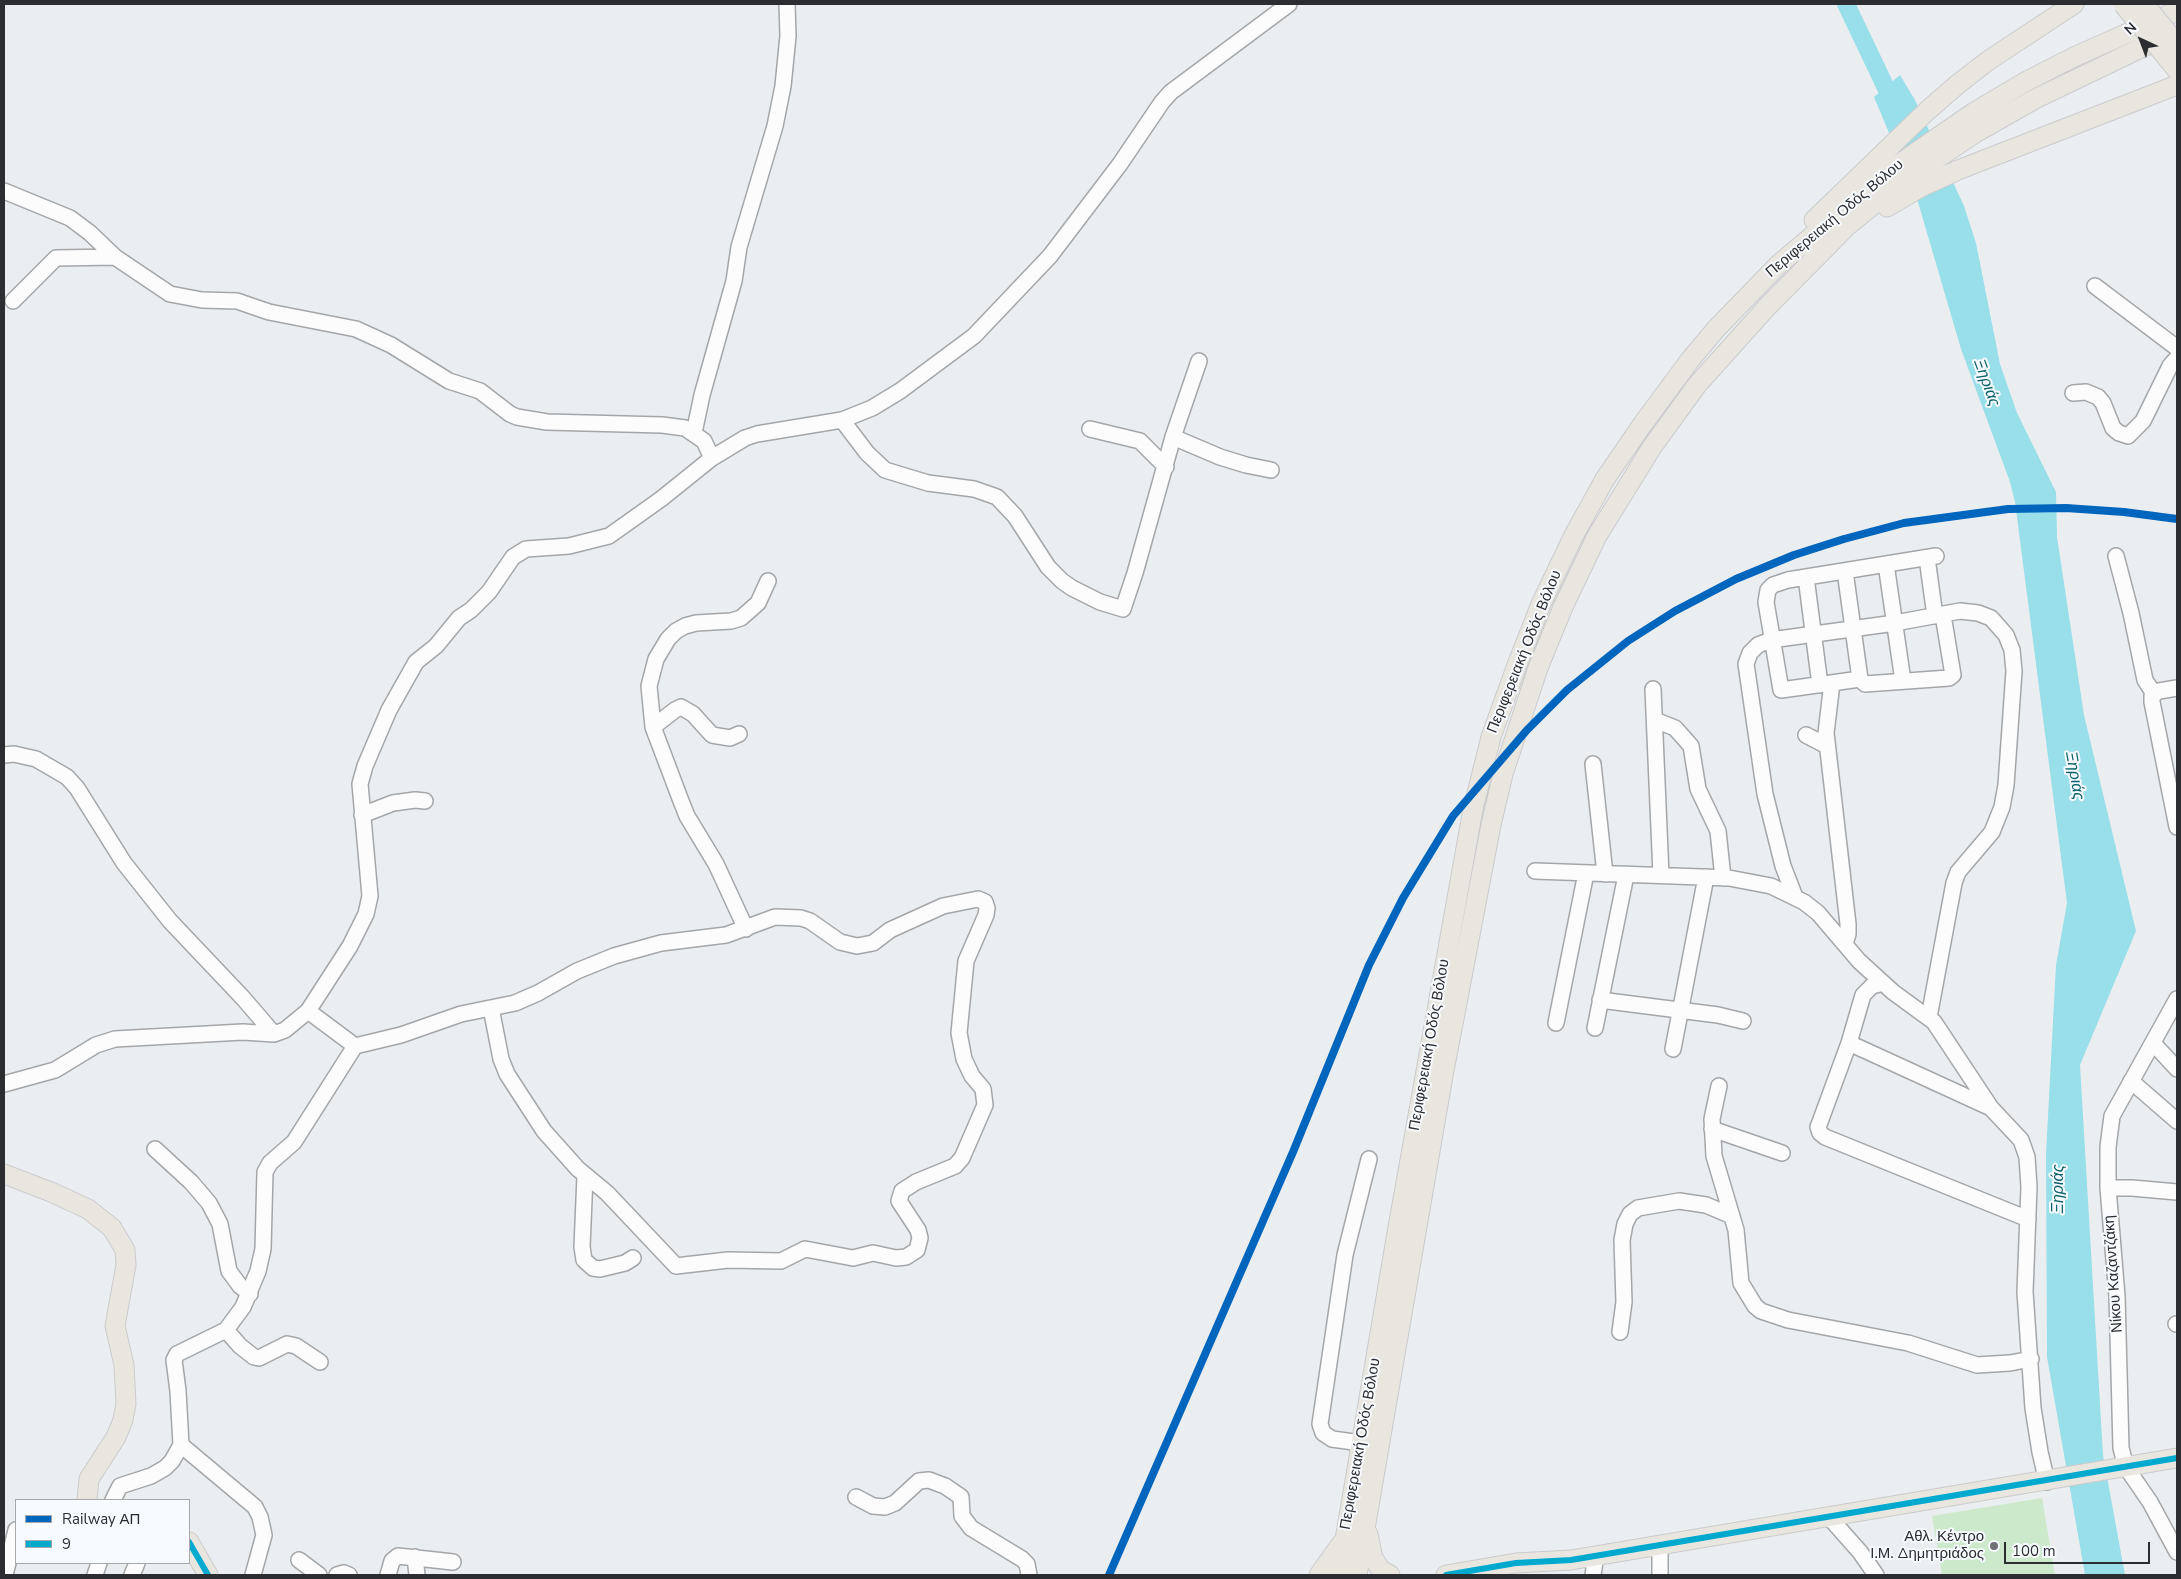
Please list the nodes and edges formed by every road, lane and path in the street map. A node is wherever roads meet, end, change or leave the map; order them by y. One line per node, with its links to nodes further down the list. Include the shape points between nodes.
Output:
1 (787, 4): 23 (street, via 788,36 776,126 739,247 734,281)
2 (1289, 4): 21 (street, via 1190,77 1162,102 1067,236 974,336 900,391 872,408)
3 (2074, 4): 12 (main road, via 1989,60 1927,111)
4 (2123, 4): 9 (main road, bridge)
5 (2144, 4): 8 (main road, bridge)
6 (2177, 11): 11 (main road, Περιφερειακή Οδός Βόλου, via 2025,82)
7 (2177, 31): 11 (main road, Περιφερειακή Οδός Βόλου)
8 (2177, 44)
9 (2177, 70)
10 (2177, 86): 12 (main road, via 1951,173)
11 (1937, 147): 12 (main road, Περιφερειακή Οδός Βόλου)
12 (1893, 177): 102 (main road, Περιφερειακή Οδός Βόλου, via 1778,265 1690,360 1605,479 1541,604 1491,737 1463,856); 111 (main road, Περιφερειακή Οδός Βόλου, via 1752,322 1697,385 1623,492 1598,536 1563,607 1522,712 1491,825 1470,928)
13 (4, 191): 14 (street, via 70,218)
14 (115, 257): 16 (street, via 56,258); 23 (street, via 174,295 237,301 269,312 356,329 391,345 449,381 480,391 518,417 547,422 662,425 685,428)
15 (2095, 286): 17 (street)
16 (12, 301)
17 (2177, 348)
18 (2177, 358): 20 (street, via 2143,421 2128,436 2113,428 2098,396 2086,392)
19 (1199, 362): 24 (street)
20 (2073, 393)
21 (842, 420): 25 (street, via 757,434); 26 (street, via 884,470 997,497 1015,516 1048,567 1062,581 1100,602 1123,609)
22 (1090, 430): 26 (street, via 1140,441)
23 (694, 433): 25 (street, via 704,441)
24 (1173, 437): 26 (street); 27 (street, via 1246,466)
25 (712, 458): 53 (street, via 609,536 569,546 526,549 513,557 489,592 459,618 445,637 410,670 362,775)
26 (1166, 466)
27 (1271, 470)
28 (2116, 556): 43 (street, via 2145,680)
29 (1886, 564): 30 (street); 33 (street, via 1932,557); 34 (street)
30 (1845, 571): 31 (street); 35 (street)
31 (1806, 577): 36 (street); 37 (street, via 1778,582 1768,590 1766,602)
32 (768, 581): 45 (street, via 758,603 741,618 696,622 668,639 656,659 649,686)
33 (1939, 615): 34 (street); 39 (street, via 1952,675 1950,678); 71 (street, via 1968,611 1991,618 2006,635 2012,650 2014,672 2005,796 1992,832 1958,872 1954,883)
34 (1895, 624): 35 (street); 39 (street)
35 (1854, 629): 36 (street); 38 (street)
36 (1813, 635): 37 (street); 40 (street)
37 (1771, 640): 40 (street, via 1781,690); 62 (street, via 1753,650 1746,664 1765,794 1783,866)
38 (1860, 680): 39 (street, via 1865,684); 40 (street)
39 (1903, 681)
40 (1826, 684): 48 (street)
41 (2177, 688): 43 (street, via 2163,689)
42 (1653, 689): 44 (street)
43 (2154, 694): 49 (street, via 2152,702)
44 (1654, 720): 59 (street); 61 (street, via 1675,728 1691,746 1698,789 1718,831)
45 (653, 728): 46 (street, via 681,707 693,714 712,735 730,738); 63 (street, via 687,816 716,864)
46 (739, 734)
47 (1806, 735): 48 (street)
48 (1827, 746): 64 (street, via 1848,924)
49 (2170, 753): 54 (street)
50 (4, 756): 75 (street, via 14,754 36,759 77,788 124,863 191,944)
51 (1593, 764): 57 (street)
52 (424, 801): 53 (street, via 393,803)
53 (362, 815): 70 (street, via 370,896 366,914 350,946)
54 (2177, 827)
55 (1535, 871): 56 (street)
56 (1586, 873): 57 (street); 73 (street)
57 (1605, 874): 58 (street)
58 (1626, 875): 59 (street); 67 (street)
59 (1661, 875): 60 (street)
60 (1706, 878): 61 (street); 69 (street)
61 (1722, 878): 62 (street, via 1765,884)
62 (1795, 897): 64 (street, via 1818,913)
63 (746, 929): 68 (street, via 726,935 647,946 614,956 515,1003); 91 (street, via 775,917 802,918 840,942 864,946 873,944 890,930 943,906 978,899 985,902 986,915 966,961 959,1033 964,1059 972,1076 984,1089 985,1105 962,1158 955,1166 907,1186 900,1195 902,1207 918,1230 917,1250 906,1257 873,1253 847,1258 805,1249 781,1261 728,1260 676,1266 607,1193)
64 (1844, 944): 65 (street)
65 (1883, 983): 71 (street); 76 (street, via 1865,992)
66 (2177, 999): 77 (street, Νίκου Καζαντζάκη)
67 (1600, 1000): 69 (street); 74 (street)
68 (491, 1008): 78 (street); 91 (street, via 507,1074 544,1130)
69 (1681, 1010): 72 (street); 79 (street)
70 (308, 1011): 75 (street, via 285,1030); 78 (street)
71 (1929, 1017): 84 (street)
72 (1743, 1021)
73 (1556, 1023)
74 (1595, 1028)
75 (274, 1034): 82 (street, via 243,1032 115,1039 96,1045 55,1070)
76 (1849, 1043): 84 (street); 95 (street, via 1818,1127 1820,1133)
77 (2153, 1043): 80 (street); 81 (street, Νίκου Καζαντζάκη)
78 (355, 1046): 97 (street, via 294,1142 270,1163 265,1172 263,1249)
79 (1673, 1049)
80 (2177, 1069)
81 (2131, 1081): 85 (street); 92 (street, Νίκου Καζαντζάκη, via 2110,1122)
82 (4, 1084)
83 (1718, 1086): 86 (street)
84 (1991, 1108): 95 (street, via 2017,1136 2025,1151 2029,1173)
85 (2177, 1121)
86 (1712, 1129): 88 (street); 94 (street, via 1716,1166)
87 (155, 1149): 97 (street, via 209,1203 220,1224 229,1271)
88 (1782, 1153)
89 (1369, 1159): 102 (street, via 1345,1255 1320,1424 1332,1439)
90 (4, 1174): 108 (main road, via 88,1208 112,1228 124,1250 126,1266 115,1326 124,1365 126,1404 116,1436 89,1479)
91 (586, 1176): 96 (street, via 584,1260 593,1268 600,1269)
92 (2108, 1188): 93 (street); 105 (street, Νίκου Καζαντζάκη, via 2118,1296)
93 (2177, 1192)
94 (1732, 1216): 99 (street, via 1706,1205 1679,1201 1638,1208 1630,1214 1622,1240 1624,1302); 100 (street, via 1741,1283 1751,1301 1762,1311 1924,1348 1977,1365)
95 (2028, 1219): 100 (street, via 2025,1292)
96 (633, 1258)
97 (250, 1294): 98 (street)
98 (226, 1330): 101 (street, via 254,1357 260,1358 287,1344 296,1346); 103 (street, via 177,1354 174,1360)
99 (1620, 1332)
100 (2031, 1359): 106 (street, via 2036,1424)
101 (320, 1362)
102 (1361, 1443): 113 (main road, Περιφερειακή Οδός Βόλου)
103 (181, 1445): 109 (street, via 165,1468 120,1486); 124 (street, via 255,1507 264,1535)
104 (2177, 1458): 105 (main road)
105 (2122, 1467): 106 (main road); 116 (street, Νίκου Καζαντζάκη, via 2150,1502)
106 (2053, 1480): 110 (main road)
107 (856, 1497): 130 (street, via 873,1506 885,1507 896,1503 919,1481 929,1480 945,1486 961,1497 962,1516 971,1528 1022,1559 1027,1564)
108 (87, 1499)
109 (114, 1499)
110 (1829, 1517): 115 (main road); 139 (street)
111 (1367, 1525): 133 (main road, Περιφερειακή Οδός Βόλου); 134 (main road, via 1373,1558 1381,1570)
112 (15, 1534): 122 (street)
113 (1346, 1536): 131 (main road); 132 (main road, Περιφερειακή Οδός Βόλου)
114 (190, 1544): 123 (main road)
115 (1660, 1545): 117 (main road); 138 (street)
116 (2177, 1552)
117 (1596, 1555): 120 (main road); 137 (street)
118 (415, 1556): 121 (street); 128 (street, via 394,1558); 129 (street)
119 (299, 1560): 125 (street)
120 (1571, 1560): 135 (main road, via 1516,1563); 136 (main road)
121 (452, 1562)
122 (5, 1575)
123 (208, 1575)
124 (253, 1575)
125 (320, 1575)
126 (336, 1575): 127 (street)
127 (349, 1575)
128 (388, 1575)
129 (417, 1575)
130 (1029, 1575)
131 (1320, 1575)
132 (1339, 1575)
133 (1357, 1575)
134 (1390, 1575)
135 (1446, 1575)
136 (1522, 1575)
137 (1593, 1575)
138 (1660, 1575)
139 (1876, 1575)

